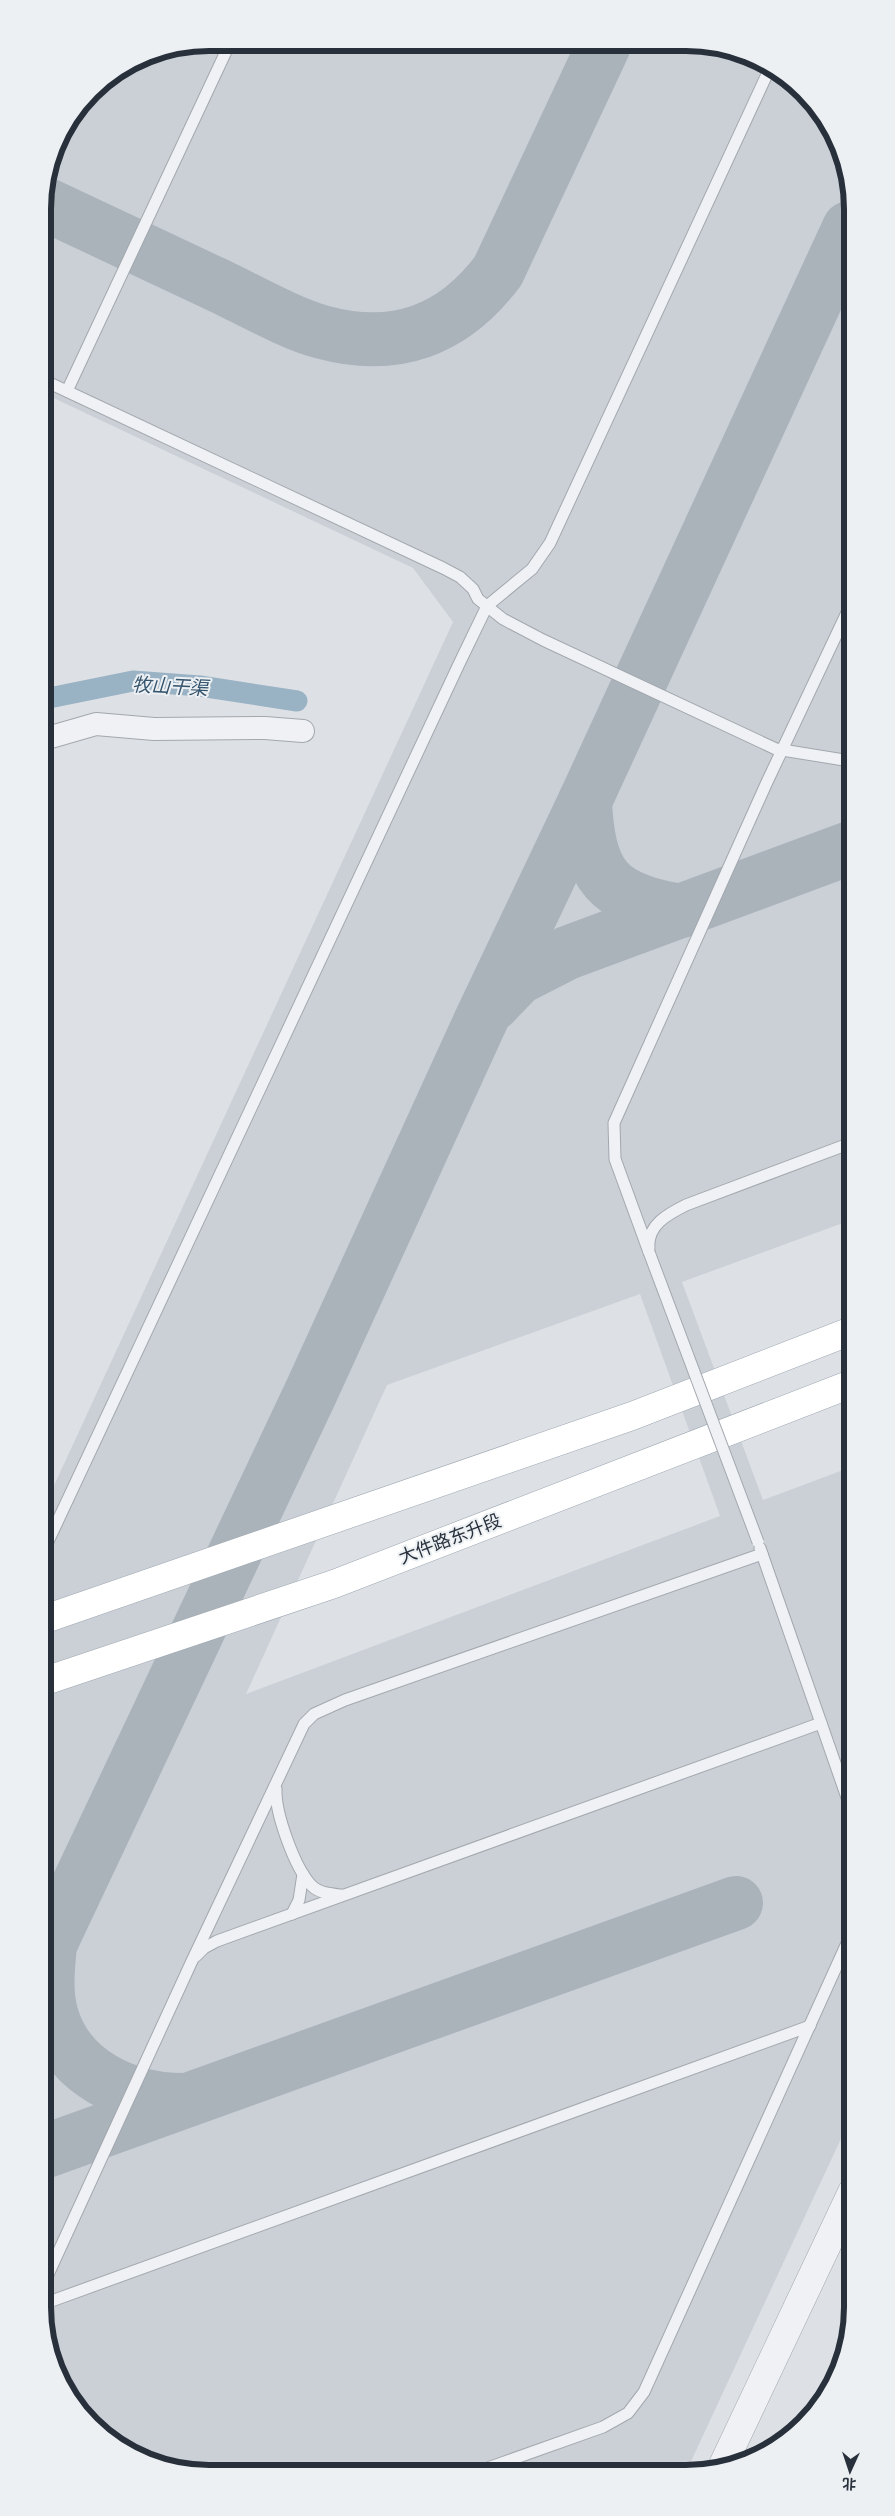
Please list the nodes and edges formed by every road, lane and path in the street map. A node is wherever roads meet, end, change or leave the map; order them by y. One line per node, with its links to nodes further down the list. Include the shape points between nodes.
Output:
1 (226, 52): 4 (lane)
2 (767, 75): 5 (lane, via 550,543 532,569)
3 (52, 384): 4 (lane)
4 (67, 391): 5 (lane, via 460,577)
5 (487, 606): 9 (lane, via 503,619 543,640); 15 (lane)
6 (844, 619): 9 (lane)
7 (302, 731): 8 (street, via 266,728 154,729 96,724)
8 (52, 737)
9 (781, 751): 10 (lane); 12 (lane, via 614,1123 615,1160)
10 (844, 760)
11 (844, 1145): 12 (lane, via 668,1214 652,1230 648,1239)
12 (650, 1252): 16 (lane, bridge)
13 (843, 1334): 17 (main road, via 632,1416)
14 (843, 1387): 18 (main road, 大件路东升段, via 334,1584)
15 (51, 1534)
16 (762, 1554): 19 (lane); 20 (lane, via 345,1700 314,1714 304,1724)
17 (51, 1617)
18 (51, 1680)
19 (821, 1723): 21 (lane); 23 (lane)
20 (276, 1785): 22 (lane, via 279,1818); 26 (lane)
21 (843, 1785)
22 (303, 1874): 23 (lane, via 313,1888); 24 (lane, via 299,1900)
23 (342, 1895): 24 (lane)
24 (292, 1914): 26 (lane, via 217,1941 204,1948)
25 (843, 1952): 27 (lane)
26 (191, 1964): 29 (lane)
27 (810, 2026): 30 (lane); 32 (lane, via 644,2392 628,2414 604,2426)
28 (843, 2211): 31 (street)
29 (51, 2268)
30 (51, 2301)
31 (726, 2459)
32 (496, 2465)

